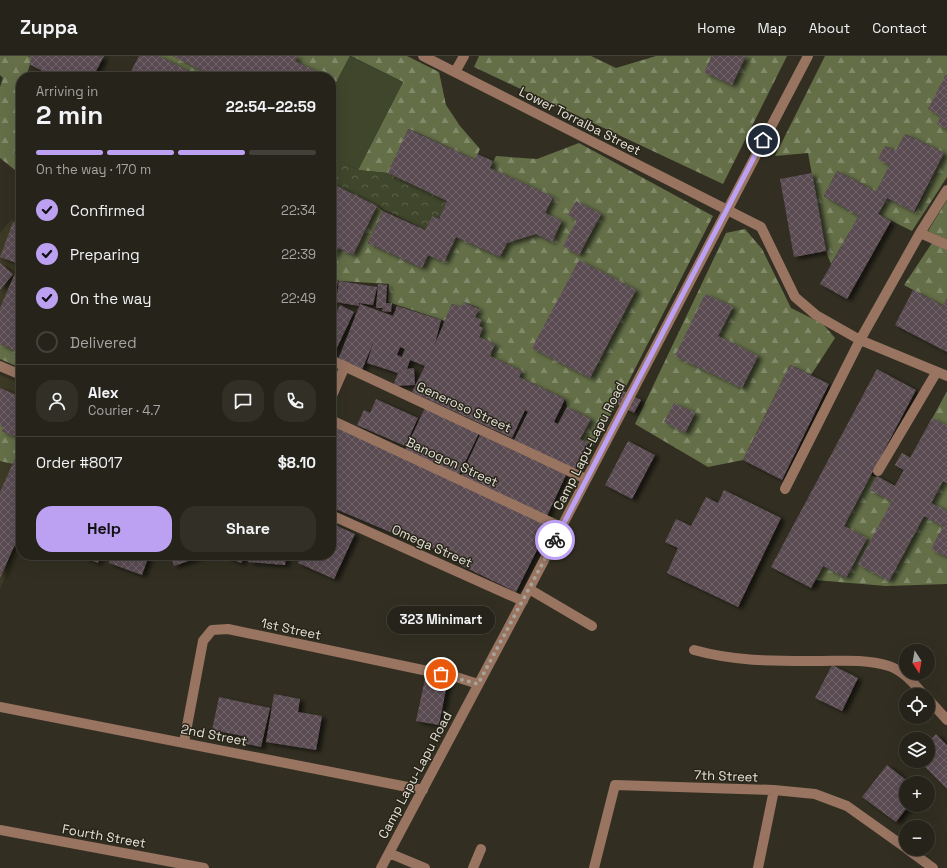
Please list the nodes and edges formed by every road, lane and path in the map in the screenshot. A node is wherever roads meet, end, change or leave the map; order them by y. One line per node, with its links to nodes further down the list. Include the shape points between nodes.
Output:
1 (423, 56): 4 (street, Lower Torralba Street)
2 (464, 56): 4 (street)
3 (808, 56): 6 (street, Camp Lapu-Lapu Road)
4 (455, 72): 6 (street, Lower Torralba Street)
5 (947, 190): 7 (street)
6 (726, 210): 9 (street, Lower Torralba Street, via 761,227 795,297 816,315); 19 (street, Camp Lapu-Lapu Road)
7 (920, 233): 8 (street); 9 (street)
8 (947, 245)
9 (860, 340): 14 (street, Lower Torralba Street); 20 (street)
10 (336, 362): 12 (street, Generoso Street)
11 (0, 366): 13 (street)
12 (345, 366): 16 (street); 19 (street, Generoso Street)
13 (16, 373)
14 (936, 373): 15 (street, Lower Torralba Street); 18 (street)
15 (947, 376)
16 (336, 387)
17 (336, 422): 22 (street, Banogon Street)
18 (878, 471)
19 (586, 479): 22 (street, Camp Lapu-Lapu Road)
20 (785, 489)
21 (336, 517): 24 (street, Omega Street)
22 (561, 527): 23 (street, Camp Lapu-Lapu Road)
23 (529, 589): 24 (street, Camp Lapu-Lapu Road); 25 (street)
24 (522, 601): 27 (street, Camp Lapu-Lapu Road)
25 (592, 626)
26 (694, 650): 28 (street, via 746,660 868,662 890,666)
27 (478, 684): 32 (street, 1st Street, via 456,677 228,628 212,630 203,641); 33 (street, Camp Lapu-Lapu Road)
28 (917, 688)
29 (935, 707): 31 (street)
30 (0, 708): 32 (street, 2nd Street)
31 (947, 720)
32 (184, 742): 33 (street, 2nd Street)
33 (423, 790): 38 (street, Camp Lapu-Lapu Road)
34 (774, 790): 36 (street, 7th Street, via 814,794 847,806); 44 (street, 7th Street, via 615,785); 45 (street)
35 (0, 830): 40 (street, Fourth Street)
36 (899, 844)
37 (481, 849): 43 (street)
38 (389, 853): 41 (street, Camp Lapu-Lapu Road); 42 (street)
39 (916, 856): 46 (street, 7th Street)
40 (204, 868)
41 (381, 868)
42 (425, 868)
43 (473, 868)
44 (594, 868)
45 (758, 868)
46 (933, 868)

